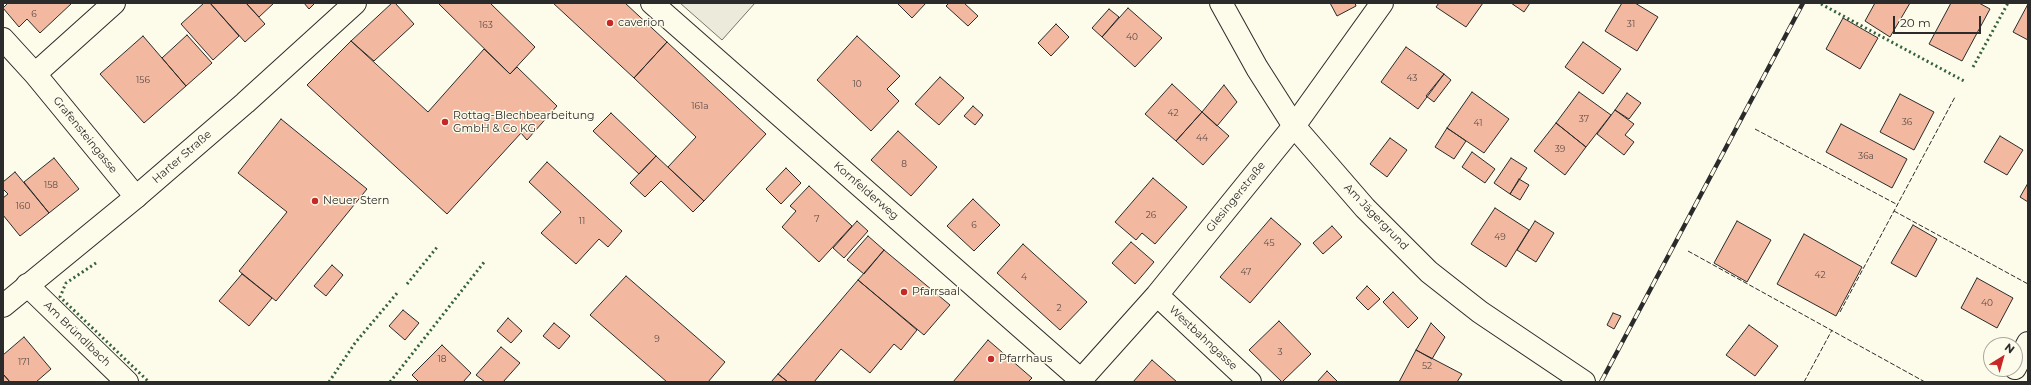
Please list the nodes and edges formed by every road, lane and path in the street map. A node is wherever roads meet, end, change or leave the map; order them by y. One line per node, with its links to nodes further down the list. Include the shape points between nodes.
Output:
1 (114, 3): 7 (street)
2 (355, 3): 9 (street, Harter Straße)
3 (652, 3): 15 (street, Kornfelderweg)
4 (1221, 3): 8 (street, Am Jägergrund, via 1257,68)
5 (1382, 3): 8 (street, Glesingerstraße)
6 (3, 39): 7 (street, Grafensteingasse)
7 (35, 74): 9 (street, Grafensteingasse)
8 (1294, 126): 11 (street, Glesingerstraße); 18 (street, Am Jägergrund, via 1365,208 1429,272 1480,312)
9 (136, 197): 10 (street, Harter Straße)
10 (27, 285): 12 (street, Harter Straße); 16 (street, Am Bründlbach)
11 (1157, 294): 15 (street, Glesingerstraße); 17 (street, Westbahngasse)
12 (3, 306)
13 (2028, 343): 14 (street)
14 (2023, 353)
15 (1080, 381)
16 (127, 382)
17 (1250, 382)
18 (1584, 382)

